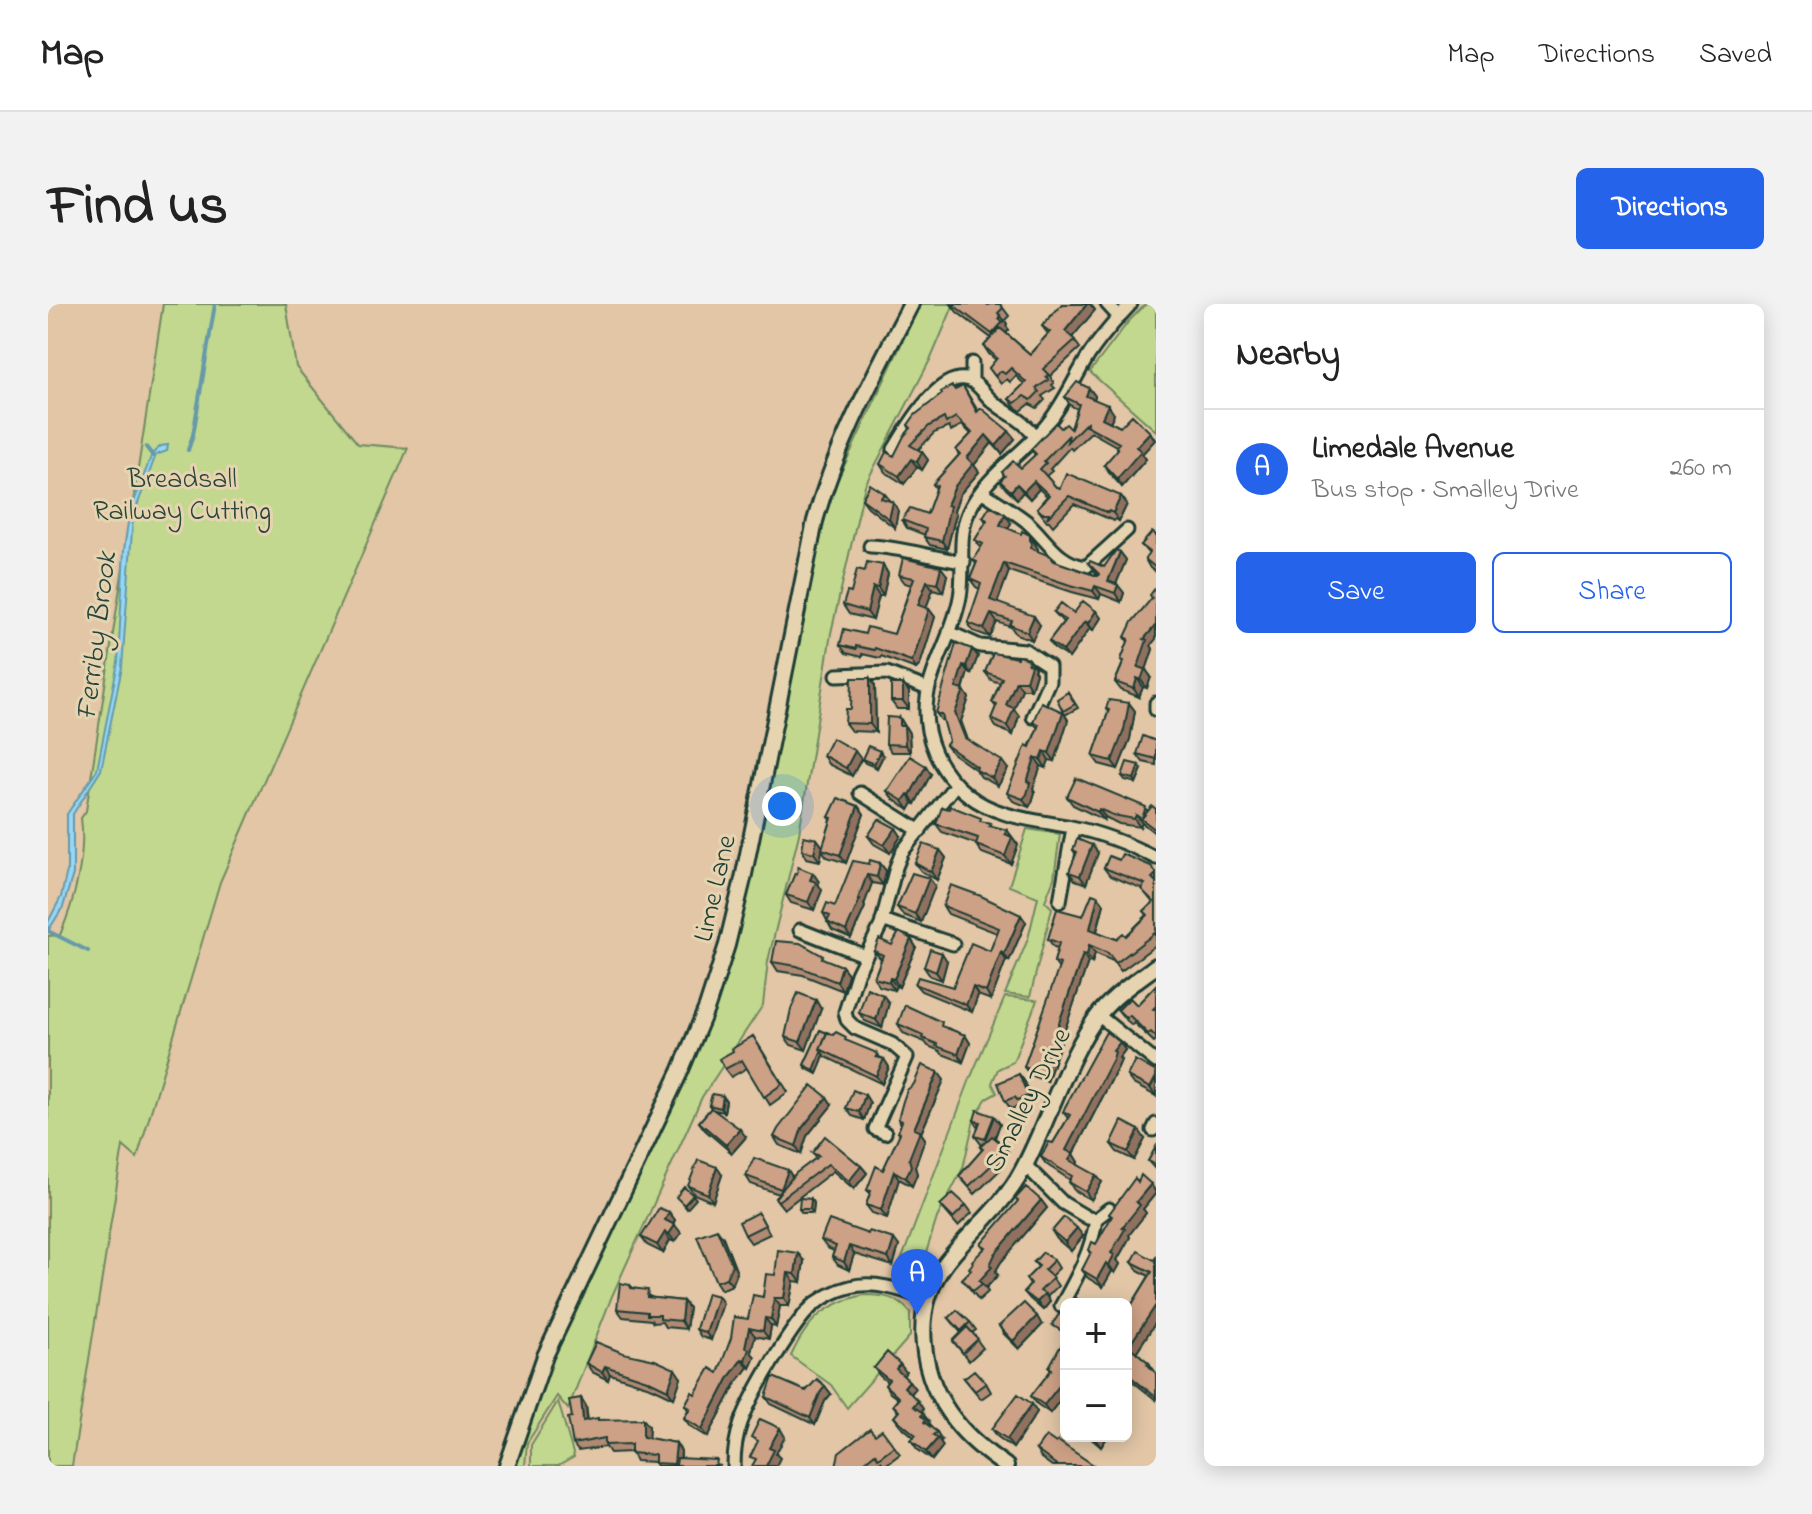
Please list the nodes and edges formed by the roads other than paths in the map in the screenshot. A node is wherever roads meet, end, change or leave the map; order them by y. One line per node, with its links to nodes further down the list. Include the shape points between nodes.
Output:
1 (911, 304): 38 (street, Lime Lane, via 823,491 743,879 707,1007 545,1356)
2 (1107, 304): 4 (street)
3 (1131, 304): 4 (street)
4 (1119, 317): 7 (street)
5 (972, 363): 6 (street)
6 (972, 380): 7 (street); 8 (street, via 945,384)
7 (1036, 436): 9 (street)
8 (894, 449)
9 (983, 492): 10 (street, via 1034,528 1071,565 1086,567); 12 (street, via 968,512)
10 (1127, 530)
11 (870, 546): 12 (street)
12 (964, 562): 13 (street)
13 (949, 632): 15 (street); 18 (street, via 980,646 1025,650 1049,666 1049,681)
14 (837, 675): 15 (street, via 887,673)
15 (928, 689): 19 (street, via 928,733 937,758)
16 (1156, 703): 17 (street)
17 (1156, 710)
18 (1033, 717)
19 (956, 784): 21 (street, via 992,808); 22 (street)
20 (860, 793): 22 (street)
21 (1073, 828): 23 (street); 24 (street)
22 (920, 831): 25 (street, via 902,852)
23 (1156, 858)
24 (1060, 901)
25 (882, 920): 27 (street); 28 (street)
26 (800, 930): 28 (street)
27 (953, 944)
28 (866, 956): 32 (street, via 845,1012 847,1020 907,1057 875,1129)
29 (1156, 966): 30 (street, Smalley Drive)
30 (1098, 1015): 31 (street); 33 (street, Smalley Drive)
31 (1156, 1062)
32 (885, 1133)
33 (1025, 1165): 35 (street, via 1063,1203); 37 (street, Smalley Drive, via 943,1267)
34 (1109, 1209): 35 (street)
35 (1096, 1219): 36 (street, via 1086,1259)
36 (1065, 1298)
37 (928, 1299): 39 (street, via 863,1285 816,1304 797,1325 747,1409); 40 (street, Smalley Drive, via 923,1333 935,1386 955,1421)
38 (507, 1466)
39 (734, 1466)
40 (1006, 1466)

